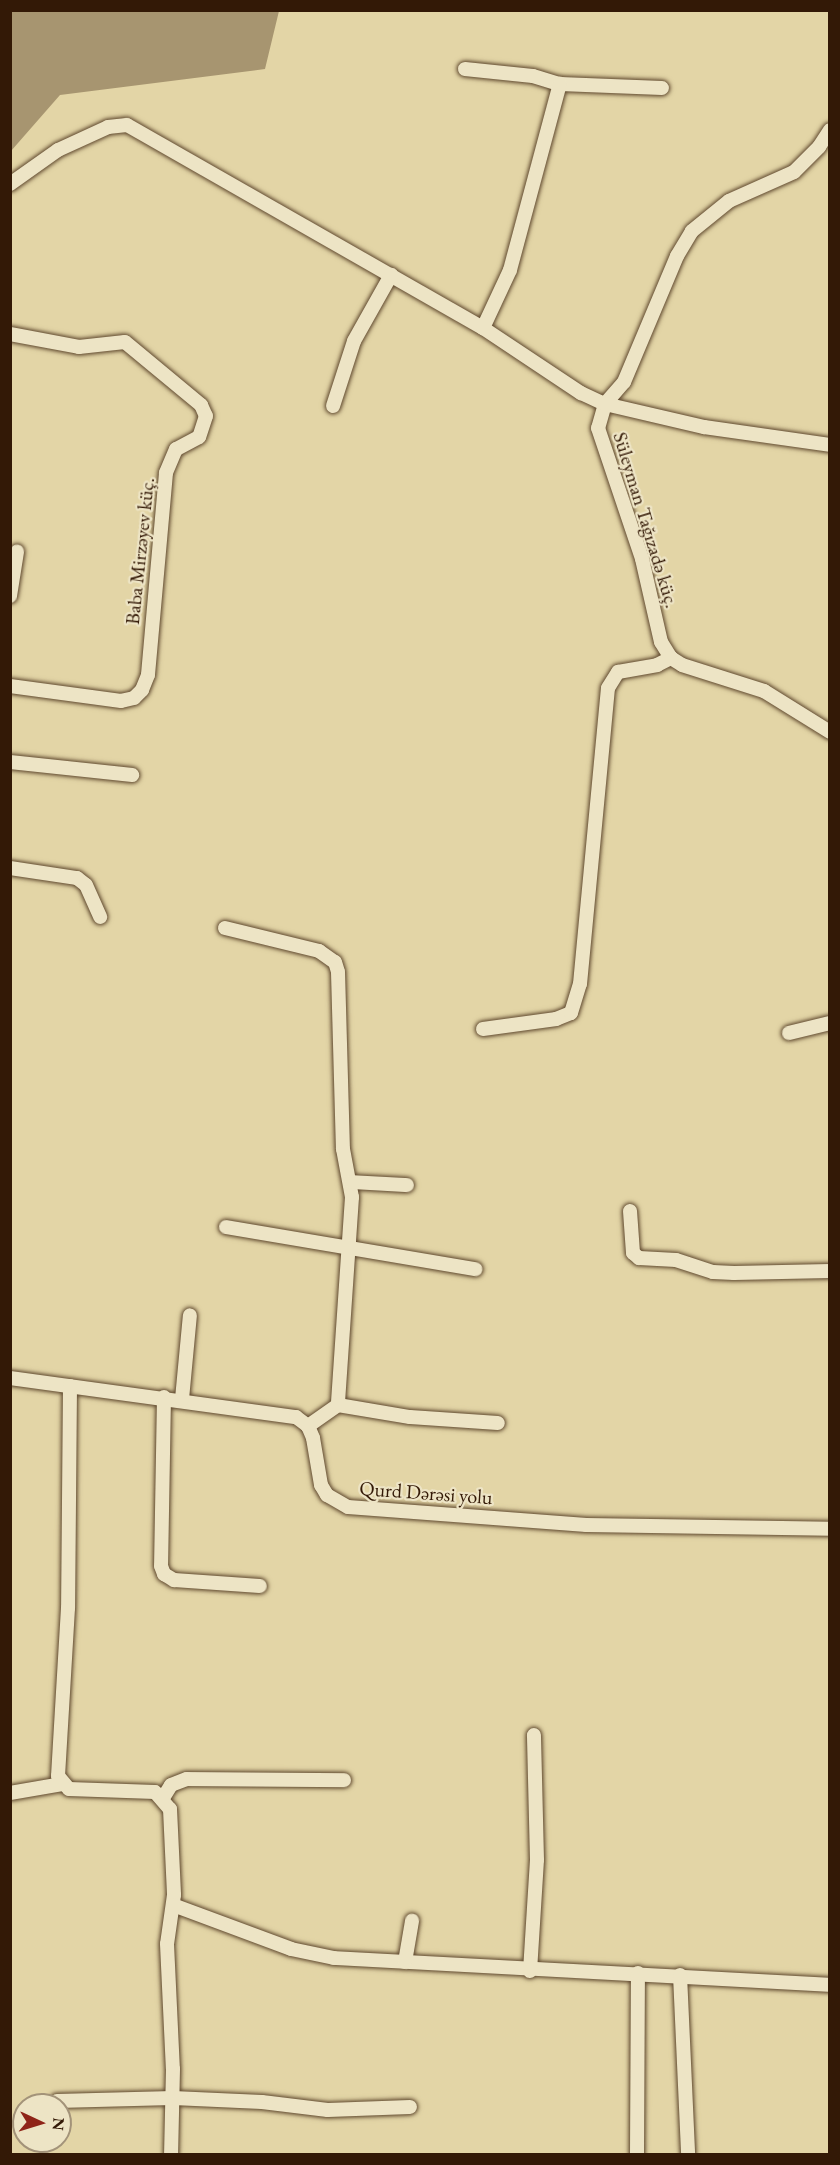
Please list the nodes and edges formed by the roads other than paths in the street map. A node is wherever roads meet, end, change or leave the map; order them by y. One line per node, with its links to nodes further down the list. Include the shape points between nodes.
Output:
1 (465, 69): 2 (street, via 533,76)
2 (560, 84): 3 (street); 7 (street, via 522,231 497,303)
3 (662, 88)
4 (830, 130): 9 (street, via 794,172 729,201 692,231 677,256 624,382)
5 (10, 184): 6 (street, via 58,150 108,127 127,125)
6 (391, 275): 7 (street); 10 (street, via 354,341)
7 (483, 328): 9 (street, via 581,393)
8 (10, 334): 15 (street, Baba Mirzəyev küç., via 79,347 125,342 201,405 206,416 199,437 176,449 166,473 148,675 142,690 134,698 121,701)
9 (605, 404): 11 (street, via 715,429); 14 (street, Süleyman Tağızadə küç., via 599,417 602,444 642,559 661,642)
10 (333, 406)
11 (830, 445)
12 (17, 552): 13 (street)
13 (10, 596)
14 (671, 658): 16 (street, via 765,691); 23 (street, via 657,665 618,672 608,688 580,984 571,1013 556,1019)
15 (10, 686)
16 (830, 732)
17 (10, 762): 18 (street)
18 (132, 775)
19 (10, 868): 20 (street, via 77,878 86,885)
20 (100, 917)
21 (225, 928): 25 (street, via 319,951 335,962 343,1149)
22 (830, 1023): 24 (street)
23 (483, 1029)
24 (789, 1033)
25 (351, 1182): 26 (street); 29 (street)
26 (407, 1185)
27 (630, 1211): 31 (street, via 633,1253 639,1258 676,1260 713,1272)
28 (226, 1227): 29 (street)
29 (348, 1249): 30 (street); 37 (street)
30 (475, 1269)
31 (830, 1271)
32 (190, 1315): 36 (street)
33 (10, 1378): 34 (street)
34 (70, 1386): 35 (street); 44 (street, via 68,1608 58,1768)
35 (164, 1397): 36 (street); 41 (street, via 164,1574 174,1580)
36 (182, 1399): 39 (street, via 296,1417)
37 (338, 1405): 38 (street, via 410,1417); 39 (street)
38 (498, 1423)
39 (308, 1426): 40 (street, Qurd Dərəsi yolu, via 321,1485 336,1502 348,1507 586,1525)
40 (830, 1529)
41 (260, 1586)
42 (534, 1735): 50 (street, via 537,1860)
43 (344, 1780): 46 (street, via 188,1779 171,1785)
44 (62, 1784): 45 (street); 46 (street, via 80,1790 143,1790)
45 (10, 1793)
46 (164, 1798): 47 (street, via 173,1824)
47 (172, 1905): 49 (street, via 291,1949 334,1958); 54 (street, via 167,1944)
48 (412, 1921): 49 (street)
49 (405, 1962): 50 (street)
50 (530, 1971): 51 (street)
51 (638, 1973): 52 (street); 58 (street)
52 (680, 1975): 53 (street); 59 (street)
53 (830, 1985)
54 (172, 2098): 55 (street); 56 (street, via 328,2110); 57 (street)
55 (72, 2101)
56 (410, 2107)
57 (171, 2154)
58 (637, 2154)
59 (688, 2154)

